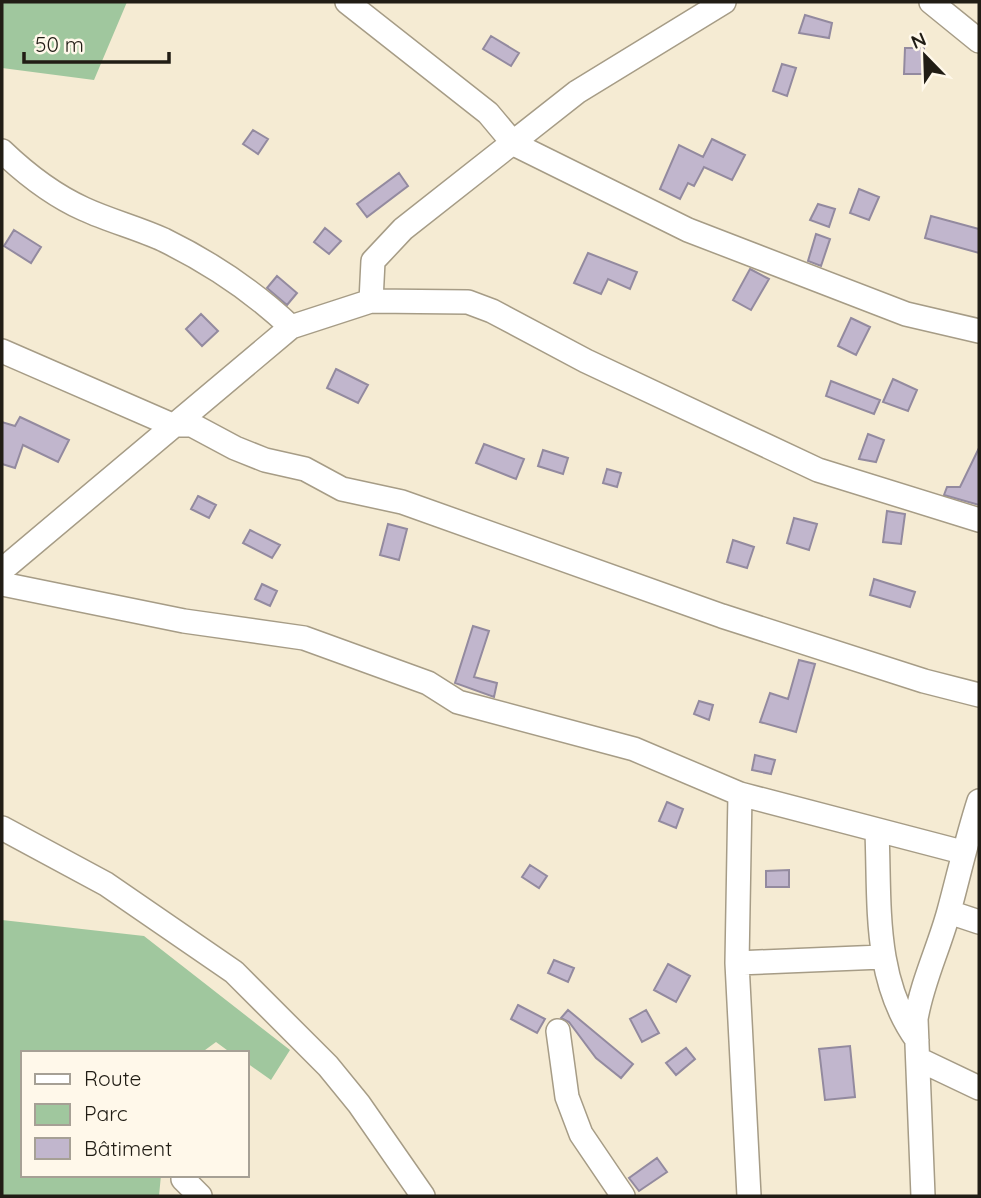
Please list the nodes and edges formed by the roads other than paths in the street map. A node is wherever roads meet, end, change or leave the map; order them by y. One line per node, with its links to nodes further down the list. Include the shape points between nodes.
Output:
1 (346, 2): 5 (street, via 488,113)
2 (724, 2): 5 (street, via 577,92)
3 (932, 2): 4 (street)
4 (979, 41)
5 (514, 144): 7 (street, via 380,251 370,270); 9 (street, via 700,235 906,314)
6 (2, 150): 8 (street, via 56,194 164,240 232,278)
7 (371, 300): 8 (street); 12 (street, via 468,302 492,310 586,361 818,470)
8 (291, 327): 11 (street)
9 (979, 331)
10 (2, 351): 11 (street)
11 (172, 425): 13 (street); 15 (street, via 192,425 234,448 305,469 342,489 402,502 722,616)
12 (979, 520)
13 (2, 570)
14 (2, 584): 16 (street, via 184,621 304,638 428,683 458,702 634,749)
15 (979, 695)
16 (740, 794): 19 (street); 24 (street)
17 (979, 802): 20 (street)
18 (2, 828): 30 (street, via 106,884 195,943 258,993 359,1104)
19 (877, 832): 20 (street); 23 (street)
20 (962, 852): 21 (street)
21 (949, 912): 22 (street); 26 (street, via 919,999)
22 (979, 922)
23 (882, 957): 24 (street); 26 (street, via 901,1018)
24 (737, 962): 32 (street)
25 (558, 1031): 31 (street, via 567,1097 581,1134)
26 (918, 1049): 27 (street); 33 (street)
27 (979, 1088)
28 (183, 1179): 29 (street)
29 (200, 1196)
30 (423, 1196)
31 (623, 1196)
32 (749, 1196)
33 (923, 1196)

